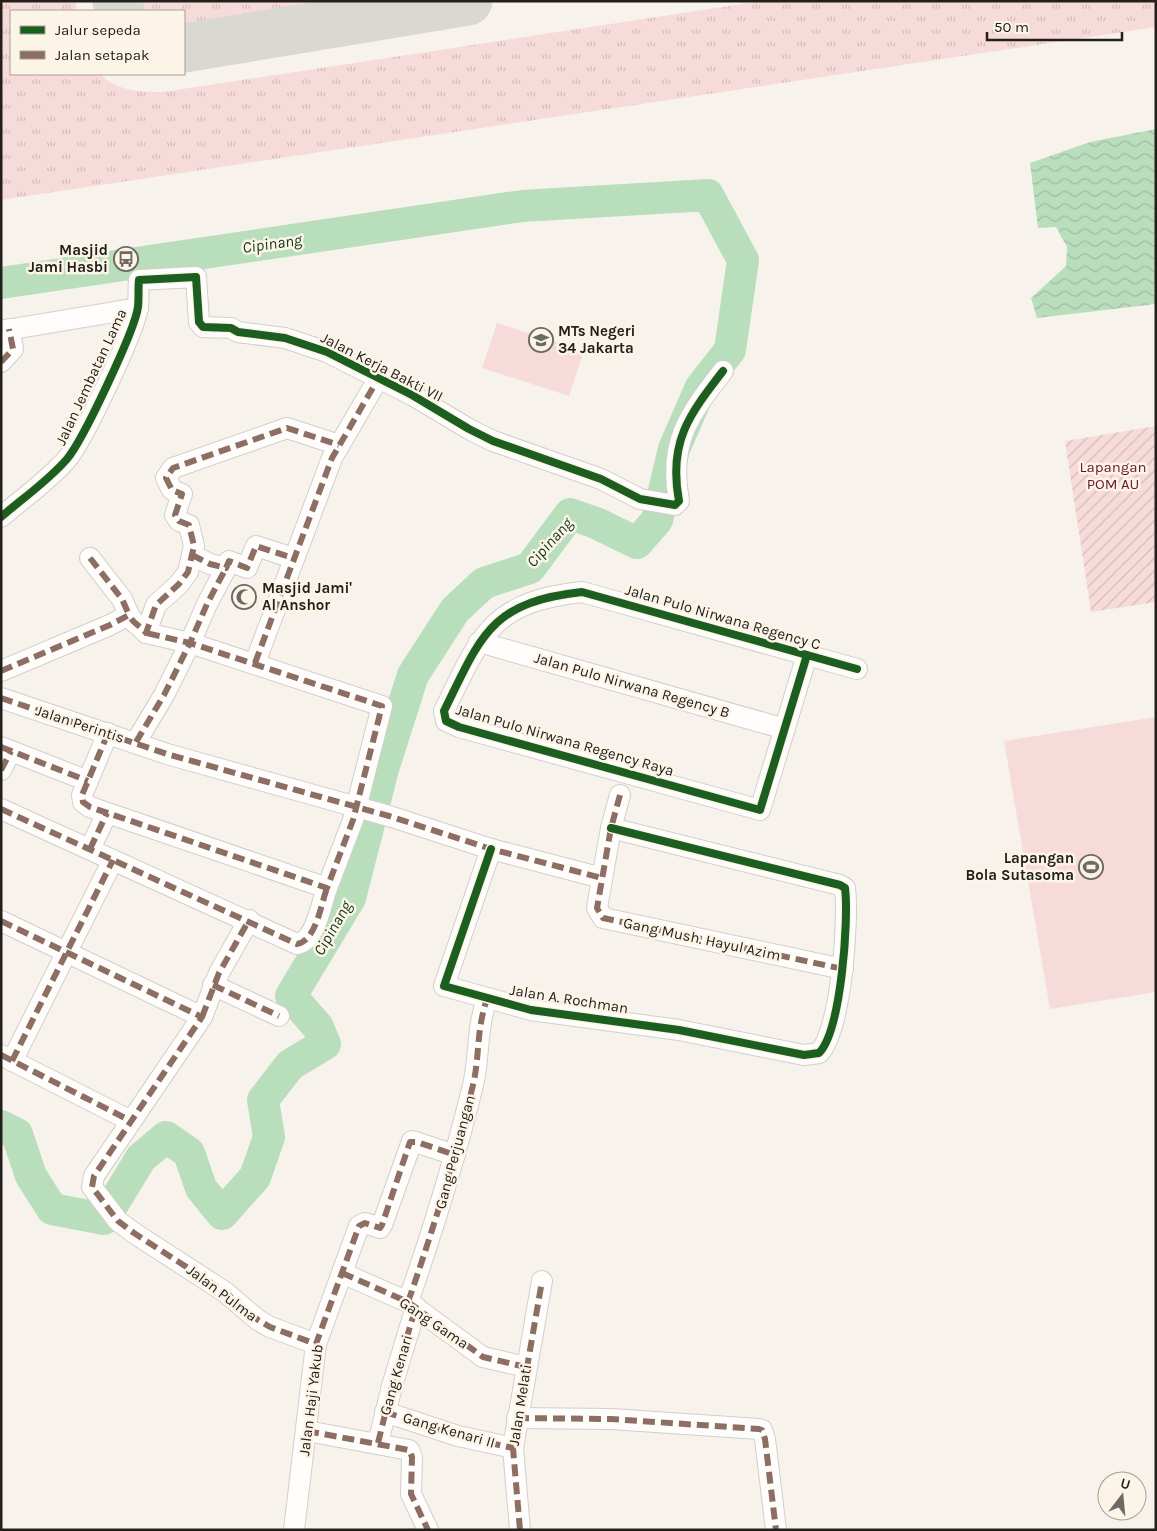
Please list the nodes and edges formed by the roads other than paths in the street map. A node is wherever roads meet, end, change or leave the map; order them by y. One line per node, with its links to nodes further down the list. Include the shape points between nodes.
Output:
1 (138, 308): 2 (street); 5 (street, Jalan Kerja Bakti VII, via 139,280 196,277 199,322 204,327 231,328 238,332 293,340 327,352); 7 (street, Jalan Jembatan Lama, via 101,396 68,458)
2 (5, 330): 3 (street, via 13,350)
3 (1, 362)
4 (723, 371): 5 (street, Jalan Kerja Bakti VII, via 685,424 678,452 678,501 675,505 640,499 601,479 493,440)
5 (378, 379): 6 (street)
6 (339, 445): 8 (street, via 287,428 169,471 166,478 169,487 182,494 175,515 179,521 189,525 194,542); 10 (street)
7 (1, 517)
8 (192, 555): 11 (street); 14 (street, via 186,576 156,605)
9 (90, 558): 13 (street, via 122,598)
10 (293, 558): 11 (street, via 256,546 247,568 229,561); 18 (street)
11 (226, 568): 16 (street, Jalan Perintis)
12 (582, 592): 15 (street, Jalan Pulo Nirwana Regency Raya, via 556,594 516,608 501,617); 17 (street, Jalan Pulo Nirwana Regency C)
13 (129, 615): 14 (street, via 132,622); 20 (street)
14 (146, 633): 16 (street)
15 (479, 642): 22 (street, Jalan Pulo Nirwana Regency B); 22 (street, Jalan Pulo Nirwana Regency Raya, via 444,711 446,721 459,727 760,810)
16 (190, 643): 18 (street); 24 (street, Jalan Perintis)
17 (807, 655): 19 (street, Jalan Pulo Nirwana Regency C); 22 (street)
18 (255, 664): 29 (street, via 382,706)
19 (856, 669)
20 (1, 671)
21 (1, 698): 23 (street, Jalan Perintis)
22 (785, 729)
23 (108, 733): 24 (street, Jalan Perintis); 27 (street)
24 (136, 742): 29 (street)
25 (6, 749): 26 (street); 27 (street)
26 (1, 770)
27 (88, 781): 31 (street, via 82,795 83,802)
28 (620, 795): 32 (street)
29 (358, 808): 33 (street); 37 (street)
30 (1, 809): 34 (street)
31 (107, 813): 34 (street); 37 (street)
32 (611, 828): 36 (street); 41 (street, via 845,888)
33 (491, 849): 36 (street); 43 (street, Jalan A. Rochman, via 444,986)
34 (90, 850): 35 (street)
35 (113, 860): 38 (street); 40 (street)
36 (602, 878): 41 (street, Gang Mush. Hayul Azim, via 596,908 603,918)
37 (327, 888): 38 (street, via 312,932 302,943 296,944)
38 (249, 920): 42 (street)
39 (1, 921): 40 (street)
40 (66, 953): 45 (street); 46 (street)
41 (843, 969): 43 (street, Jalan A. Rochman, via 829,1040 819,1053 804,1055 680,1030)
42 (213, 985): 44 (street); 45 (street)
43 (485, 1005): 48 (street, Gang Perjuangan, via 478,1027 474,1082)
44 (279, 1016)
45 (202, 1017): 47 (street)
46 (7, 1058): 47 (street)
47 (131, 1121): 52 (street, Jalan Pulma, via 94,1176 92,1187 118,1221 225,1292 258,1320)
48 (455, 1155): 49 (street, Jalan Haji Yakub, via 410,1142 382,1225 380,1228 364,1223 360,1226); 51 (street, Gang Perjuangan)
49 (342, 1273): 51 (street, Gang Gama); 52 (street, Jalan Haji Yakub)
50 (542, 1281): 53 (street, Jalan Melati)
51 (412, 1304): 53 (street, Gang Gama, via 483,1357); 54 (street, Gang Kenari)
52 (316, 1344): 56 (street, Jalan Haji Yakub)
53 (526, 1367): 55 (street, Jalan Melati)
54 (386, 1412): 57 (street, Gang Kenari); 58 (street, Gang Kenari II, via 458,1436)
55 (517, 1418): 58 (street, Jalan Melati); 62 (street, via 611,1419 762,1430)
56 (307, 1431): 57 (street); 59 (street, Jalan Haji Yakub)
57 (378, 1443): 60 (street, via 410,1451 411,1494)
58 (513, 1448): 61 (street, Jalan Melati)
59 (294, 1530)
60 (428, 1530)
61 (520, 1530)
62 (776, 1530)

